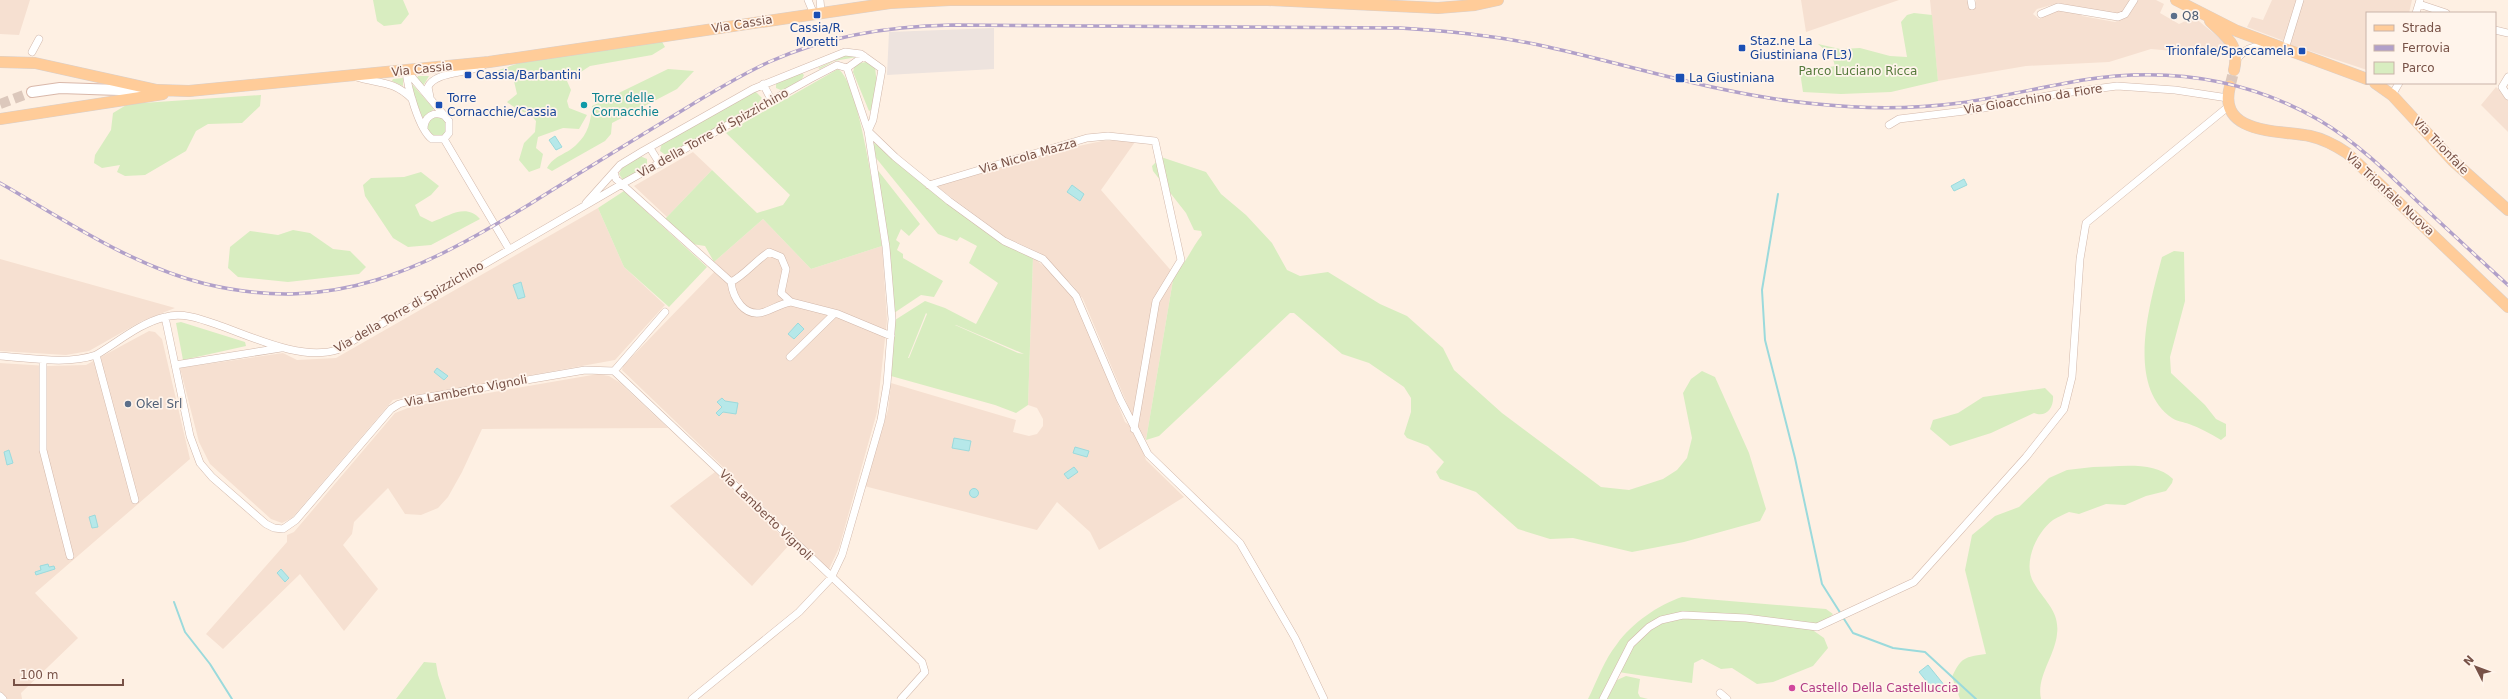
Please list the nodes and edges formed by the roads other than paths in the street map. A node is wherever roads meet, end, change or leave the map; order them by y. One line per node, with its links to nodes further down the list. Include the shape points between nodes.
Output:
1 (808, 0): 11 (street)
2 (1182, 0): 3 (main road, Via Cassia); 11 (main road, Via Cassia, via 935,0)
3 (1229, 0): 8 (main road, Via Cassia)
4 (1498, 0): 10 (main road, Via Cassia)
5 (2134, 0): 14 (street, via 2125,14 2118,17 2058,6)
6 (2176, 0): 15 (main road)
7 (2300, 0): 19 (street)
8 (1344, 2): 10 (main road, Via Cassia)
9 (2419, 2): 12 (street); 13 (street)
10 (1455, 3)
11 (818, 8): 23 (main road, Via Cassia)
12 (2416, 12)
13 (2444, 12)
14 (2041, 14)
15 (2205, 16): 19 (main road); 24 (main road, via 2234,46)
16 (2496, 30): 17 (street)
17 (2508, 33)
18 (39, 39): 20 (street)
19 (2285, 49): 24 (street, via 2252,46 2243,52); 31 (main road)
20 (32, 52)
21 (864, 56): 25 (street, Via della Torre di Spizzichino, via 851,51 845,52); 26 (street); 49 (street, via 879,66 883,73 873,120)
22 (0, 62): 36 (main road, Via Cassia, via 35,63)
23 (489, 62): 27 (main road, Via Cassia); 42 (street, via 471,71 435,78 428,89)
24 (2235, 66)
25 (806, 67): 30 (street); 32 (street, Via della Torre di Spizzichino)
26 (846, 68): 30 (street, Via della Torre di Spizzichino, via 838,65); 49 (street)
27 (406, 70): 28 (main road, Via Cassia); 41 (street); 42 (street)
28 (352, 76): 37 (main road, Via Cassia); 41 (street, via 388,83 400,88)
29 (2508, 77): 40 (street, via 2502,87)
30 (810, 79): 43 (street, Via della Torre di Spizzichino)
31 (2366, 79)
32 (763, 84): 43 (street); 51 (street, Via della Torre di Spizzichino)
33 (2376, 84): 39 (main road, Via Trionfale)
34 (2398, 84): 39 (street)
35 (2230, 86): 44 (main road)
36 (157, 90): 37 (main road, Via Cassia); 38 (main road, via 60,88)
37 (189, 91): 46 (main road)
38 (32, 92)
39 (2392, 95): 57 (main road, Via Trionfale, via 2453,161)
40 (2508, 96)
41 (412, 99): 48 (street)
42 (432, 101): 45 (street)
43 (772, 101): 52 (street, Via della Torre di Spizzichino)
44 (2228, 102): 47 (street, Via Gioacchino da Fiore, via 2175,90 2117,86 1973,110 1899,119); 61 (main road, Via Trionfale Nuova, via 2238,120 2247,126 2315,137 2347,153); 83 (street, via 2086,223 2080,259 2072,376 2064,409 2026,457 1914,582 1817,627 1746,618 1683,615 1661,620 1649,627 1631,644)
45 (447, 118): 48 (street, via 440,114 431,115 425,121); 50 (street, via 450,129)
46 (0, 119)
47 (1889, 125)
48 (424, 129): 50 (street, via 432,139)
49 (868, 131): 55 (street); 65 (street, via 886,247 892,319)
50 (444, 138): 58 (street)
51 (650, 148): 52 (street); 53 (street, Via della Torre di Spizzichino, via 620,165)
52 (660, 164): 54 (street, Via della Torre di Spizzichino)
53 (614, 172): 54 (street, via 616,179); 56 (street, Via della Torre di Spizzichino)
54 (622, 184): 56 (street, Via della Torre di Spizzichino); 59 (street)
55 (929, 185): 73 (street, via 1004,242 1043,259 1072,291 1083,309); 73 (street, Via Nicola Mazza, via 1069,142 1108,136 1128,136 1155,141 1181,260 1156,301)
56 (581, 208): 58 (street, Via della Torre di Spizzichino)
57 (2508, 210)
58 (509, 249): 66 (street, Via della Torre di Spizzichino, via 338,350 318,354)
59 (731, 282): 60 (street, via 732,294 737,303 750,310 763,313 779,304); 60 (street, via 769,252 781,257 786,269 781,293)
60 (791, 302): 63 (street)
61 (2508, 307)
62 (666, 312): 72 (street)
63 (834, 314): 65 (street); 69 (street)
64 (165, 317): 66 (street, Via della Torre di Spizzichino, via 194,317); 68 (street, Via della Torre di Spizzichino, via 141,327); 71 (street, Via Lamberto Vignoli)
65 (890, 336): 76 (street, via 887,384 881,420 842,555)
66 (283, 347): 71 (street)
67 (0, 356): 70 (street, Via della Torre di Spizzichino)
68 (96, 356): 70 (street, Via della Torre di Spizzichino, via 77,360); 74 (street)
69 (790, 358)
70 (44, 360): 75 (street, via 44,450)
71 (175, 365): 72 (street, Via Lamberto Vignoli, via 190,436 200,463 212,477 263,522 280,529 296,520 391,409 399,404 577,371)
72 (614, 370): 76 (street, Via Lamberto Vignoli)
73 (1134, 429): 82 (street, via 1154,463 1240,543 1295,638)
74 (135, 500)
75 (70, 556)
76 (831, 578): 80 (street, via 799,612); 81 (street, Via Lamberto Vignoli, via 924,665 923,675)
77 (1720, 693): 84 (street)
78 (0, 696): 79 (street)
79 (3, 699)
80 (692, 699)
81 (901, 699)
82 (1324, 699)
83 (1603, 699)
84 (1727, 699)

